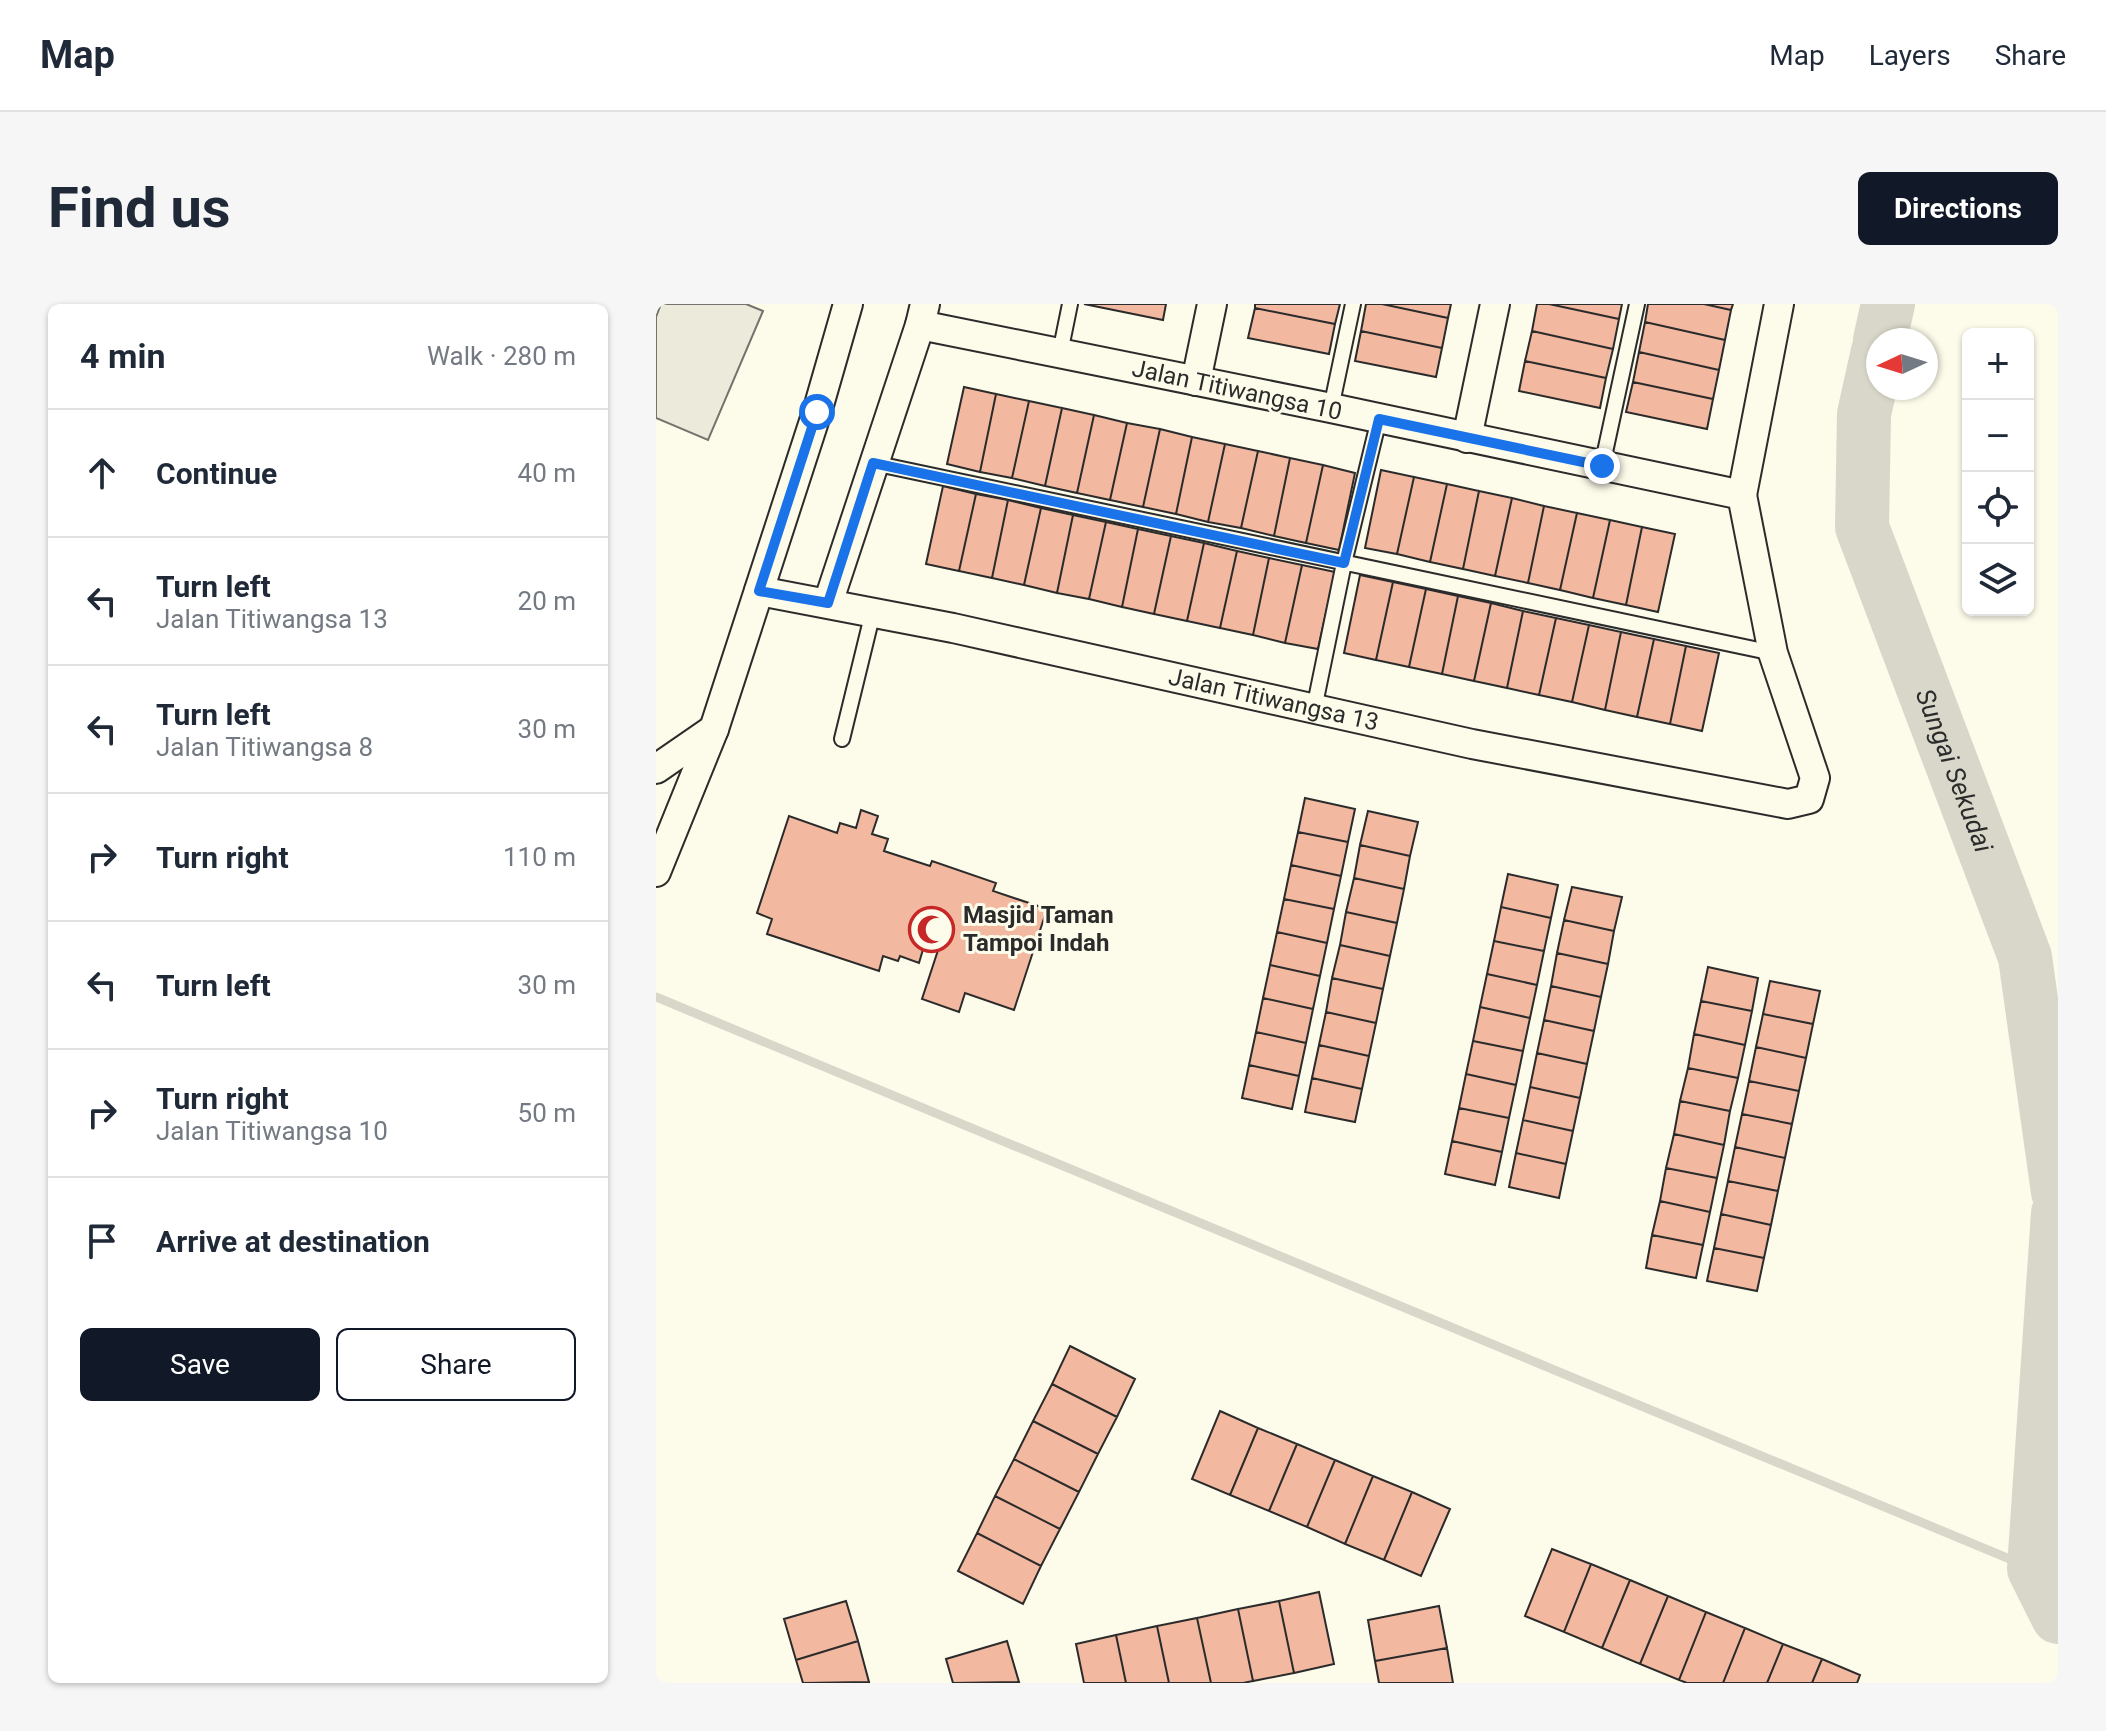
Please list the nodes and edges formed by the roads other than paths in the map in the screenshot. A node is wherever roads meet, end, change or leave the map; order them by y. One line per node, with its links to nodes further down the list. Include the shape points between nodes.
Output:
1 (848, 304): 18 (street)
2 (1070, 304): 9 (lane)
3 (1212, 304): 10 (street)
4 (1353, 304): 11 (lane)
5 (1495, 304): 13 (street)
6 (1637, 304): 15 (lane)
7 (1779, 304): 16 (street)
8 (923, 314): 9 (street, Jalan Titiwangsa 10); 14 (street)
9 (1060, 353): 10 (street, Jalan Titiwangsa 10)
10 (1196, 381): 11 (street, Jalan Titiwangsa 10)
11 (1331, 408): 12 (street, Jalan Titiwangsa 10)
12 (1379, 419): 13 (street, Jalan Titiwangsa 10); 17 (lane)
13 (1467, 438): 15 (street, Jalan Titiwangsa 10)
14 (873, 463): 17 (lane); 19 (street)
15 (1602, 466): 16 (street, Jalan Titiwangsa 10)
16 (1742, 495): 21 (street)
17 (1344, 563): 21 (lane); 22 (lane)
18 (759, 591): 19 (street, Jalan Titiwangsa 13); 23 (street)
19 (828, 603): 20 (street, Jalan Titiwangsa 13)
20 (873, 612): 22 (street, Jalan Titiwangsa 13); 24 (lane)
21 (1773, 653): 22 (street, Jalan Titiwangsa 13, via 1815,778 1809,799 1788,804)
22 (1314, 709)
23 (714, 729): 25 (street); 26 (street)
24 (842, 739)
25 (656, 769)
26 (659, 854)

